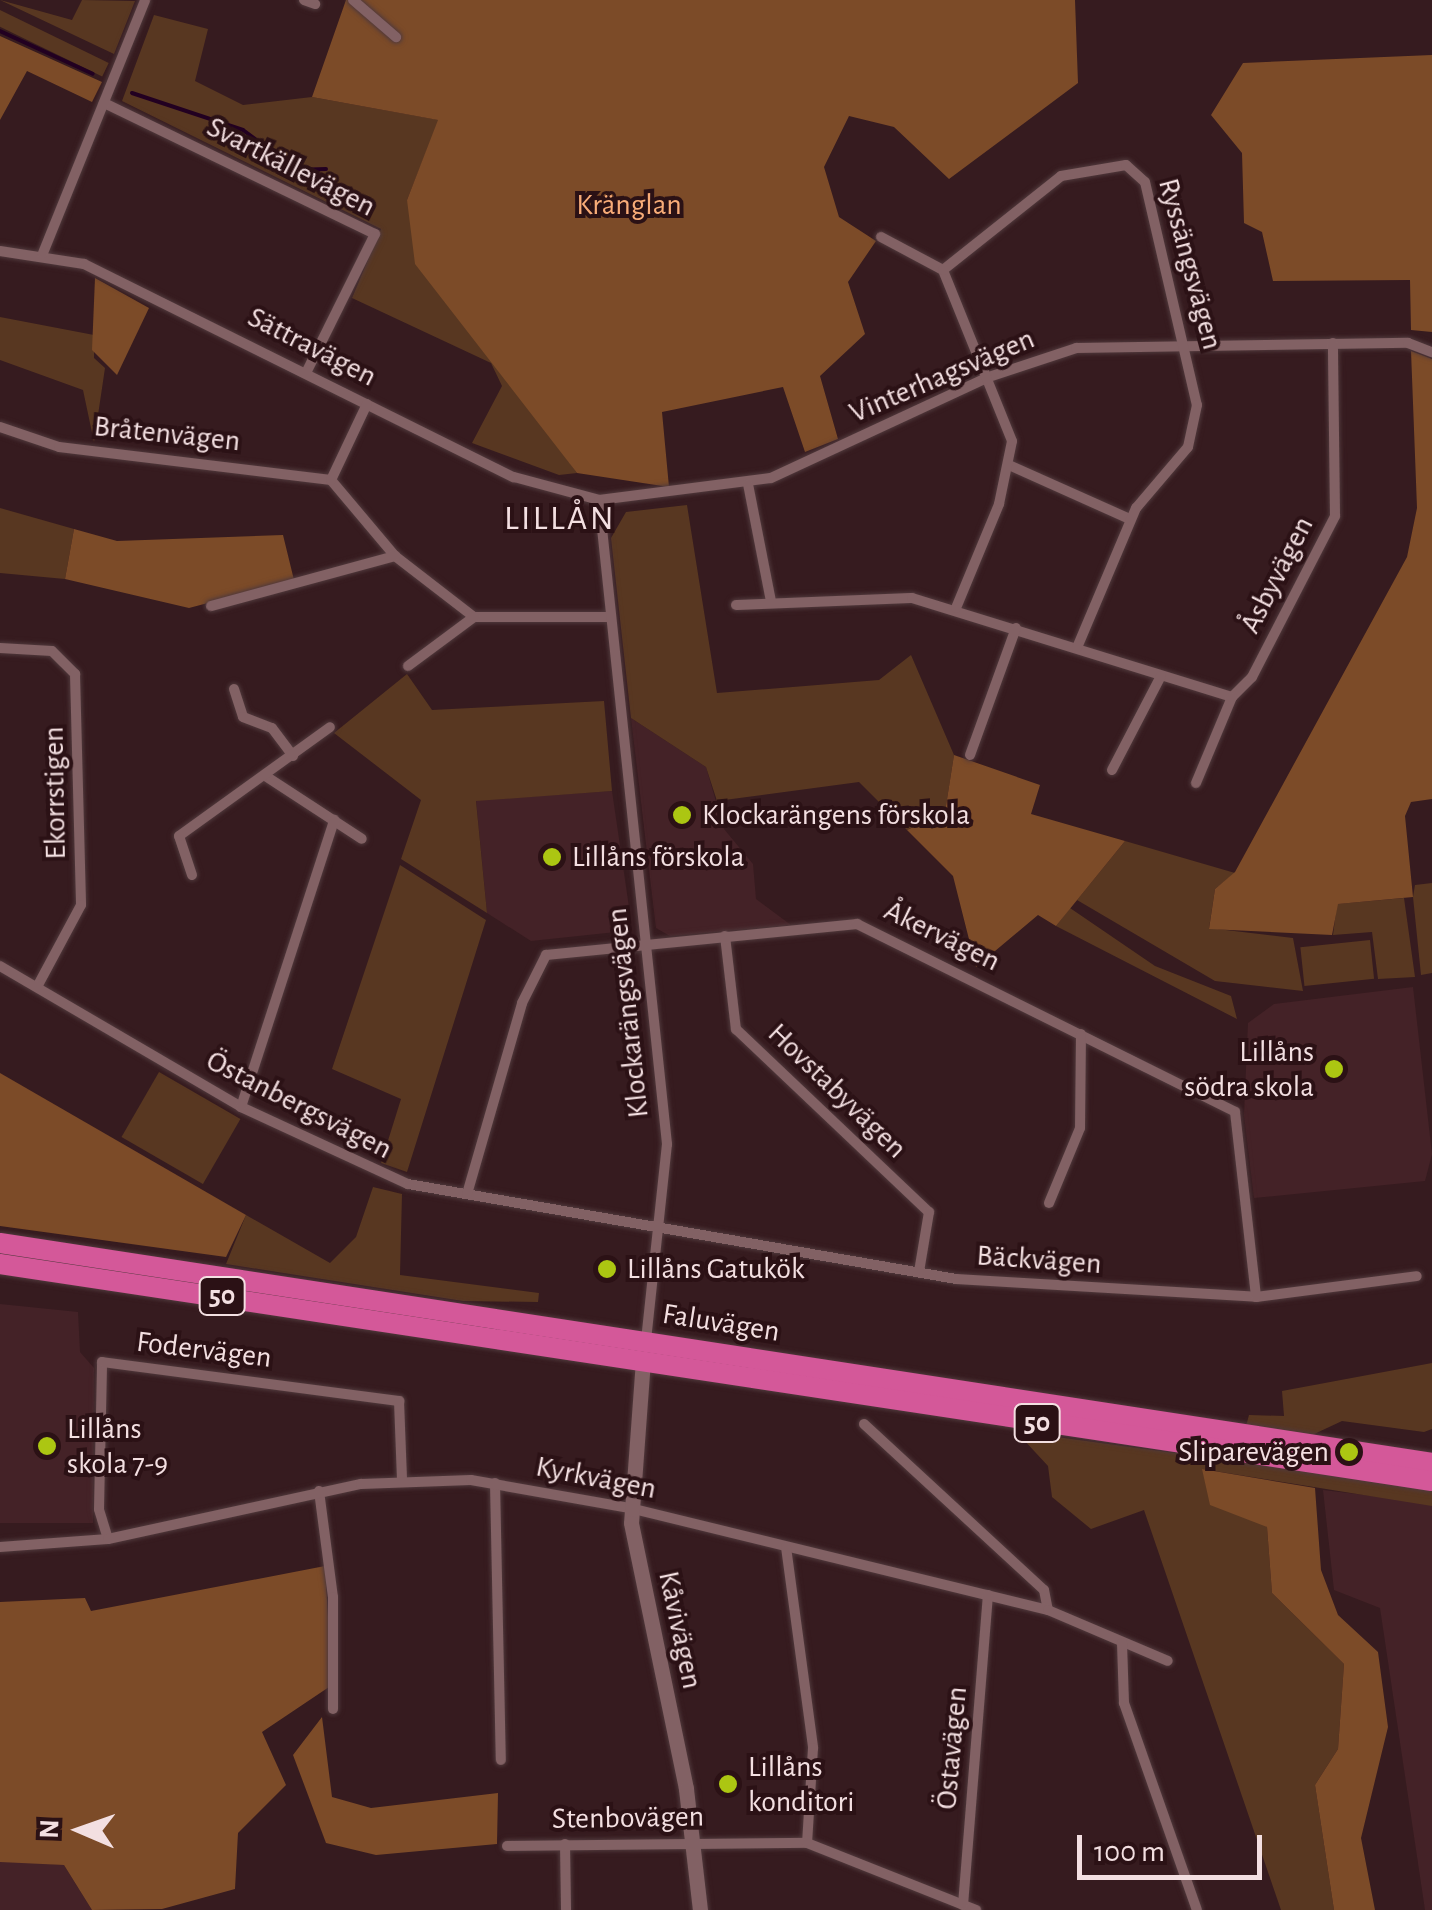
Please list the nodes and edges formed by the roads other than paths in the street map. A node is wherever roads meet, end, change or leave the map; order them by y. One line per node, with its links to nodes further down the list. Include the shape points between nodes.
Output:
1 (145, 0): 4 (street)
2 (354, 0): 3 (street)
3 (396, 37)
4 (104, 103): 7 (street); 12 (street, Svartkällevägen, via 375,234)
5 (882, 236): 8 (street)
6 (0, 251): 7 (street, Sättravägen)
7 (43, 253): 12 (street, Sättravägen)
8 (943, 270): 9 (street, Ryssängsvägen, via 1061,176 1126,166 1145,182); 13 (street)
9 (1189, 344): 10 (street, Vinterhagsvägen); 13 (street, Vinterhagsvägen, via 1076,348); 20 (street, Ryssängsvägen, via 1197,405 1188,447)
10 (1333, 344): 11 (street, Vinterhagsvägen, via 1408,342); 34 (street, Åsbyvägen, via 1335,516 1252,677)
11 (1432, 352)
12 (307, 371): 14 (street, Sättravägen)
13 (989, 377): 16 (street, via 1009,426); 18 (street, Vinterhagsvägen)
14 (367, 404): 17 (street); 19 (street, Sättravägen, via 514,477)
15 (0, 427): 17 (street, Bråtenvägen, via 59,447)
16 (1009, 466): 20 (street); 25 (street)
17 (332, 480): 21 (street)
18 (748, 484): 19 (street, Vinterhagsvägen); 22 (street)
19 (598, 500): 26 (street, Klockarängsvägen)
20 (1130, 519): 30 (street, Ryssängsvägen)
21 (395, 556): 24 (street); 27 (street)
22 (771, 601): 23 (street); 25 (street, via 884,592)
23 (736, 605)
24 (211, 606)
25 (956, 608): 28 (street)
26 (608, 617): 27 (street); 45 (street, Klockarängsvägen)
27 (474, 618): 31 (street)
28 (1016, 628): 30 (street); 36 (street)
29 (0, 648): 47 (street, Ekorrstigen, via 52,651 75,674 80,905)
30 (1077, 648): 32 (street)
31 (408, 666)
32 (1161, 676): 34 (street); 38 (street)
33 (234, 690): 37 (street, via 243,717 272,728)
34 (1232, 697): 40 (street, Åsbyvägen)
35 (330, 727): 37 (street)
36 (970, 755)
37 (293, 756): 39 (street)
38 (1112, 770)
39 (267, 777): 41 (street); 43 (street, via 179,836)
40 (1196, 782)
41 (334, 820): 42 (street); 49 (street)
42 (362, 839)
43 (192, 874)
44 (725, 936): 45 (street, Åkervägen); 48 (street, Åkervägen, via 866,926); 55 (street, Hovstabyvägen, via 736,1029 928,1212)
45 (646, 945): 50 (street, Åkervägen, via 546,955 534,966); 52 (street, Klockarängsvägen, via 667,1144)
46 (0, 966): 47 (street, Östanbergsvägen)
47 (37, 987): 49 (street, Östanbergsvägen)
48 (1082, 1034): 51 (street, via 1082,1115); 57 (street, Åkervägen, via 1235,1112)
49 (241, 1107): 50 (street, Östanbergsvägen, via 392,1180)
50 (467, 1194): 52 (street, Östanbergsvägen)
51 (1048, 1202)
52 (660, 1226): 55 (street, Bäckvägen); 59 (street, Klockarängsvägen)
53 (0, 1243): 58 (highway, Faluvägen / 50)
54 (0, 1264): 58 (highway, Faluvägen / 50)
55 (918, 1272): 57 (street, Bäckvägen)
56 (1417, 1276): 57 (street, Bäckvägen)
57 (1256, 1298)
58 (554, 1335): 59 (highway, Faluvägen / 50)
59 (644, 1351): 61 (highway, Faluvägen / 50); 63 (highway, Faluvägen / 50); 66 (street, Kåvivägen)
60 (864, 1424): 71 (street, via 1044,1590)
61 (1432, 1462)
62 (402, 1479): 64 (street, Kyrkvägen); 65 (street, Kyrkvägen); 67 (street, Fodervägen, via 399,1401 102,1362 99,1508)
63 (1432, 1481)
64 (496, 1483): 66 (street, Kyrkvägen); 75 (street)
65 (319, 1490): 67 (street, Kyrkvägen); 74 (street, via 333,1597)
66 (630, 1508): 69 (street, Kyrkvägen); 76 (street, Kåvivägen)
67 (108, 1539): 68 (street, Kyrkvägen)
68 (0, 1547)
69 (786, 1547): 70 (street, Kyrkvägen); 77 (street, via 813,1748)
70 (988, 1595): 71 (street, Kyrkvägen); 80 (street, Östavägen)
71 (1048, 1610): 72 (street, Kyrkvägen)
72 (1122, 1643): 73 (street, Kyrkvägen); 84 (street, via 1124,1703)
73 (1168, 1661)
74 (334, 1709)
75 (501, 1760)
76 (694, 1840): 77 (street, Stenbovägen); 78 (street, Stenbovägen); 82 (street, Kåvivägen)
77 (807, 1842): 80 (street, Stenbovägen)
78 (566, 1844): 79 (street, Stenbovägen); 81 (street)
79 (507, 1846)
80 (963, 1905): 83 (street, Stenbovägen)
81 (566, 1910)
82 (700, 1910)
83 (976, 1910)
84 (1197, 1910)

